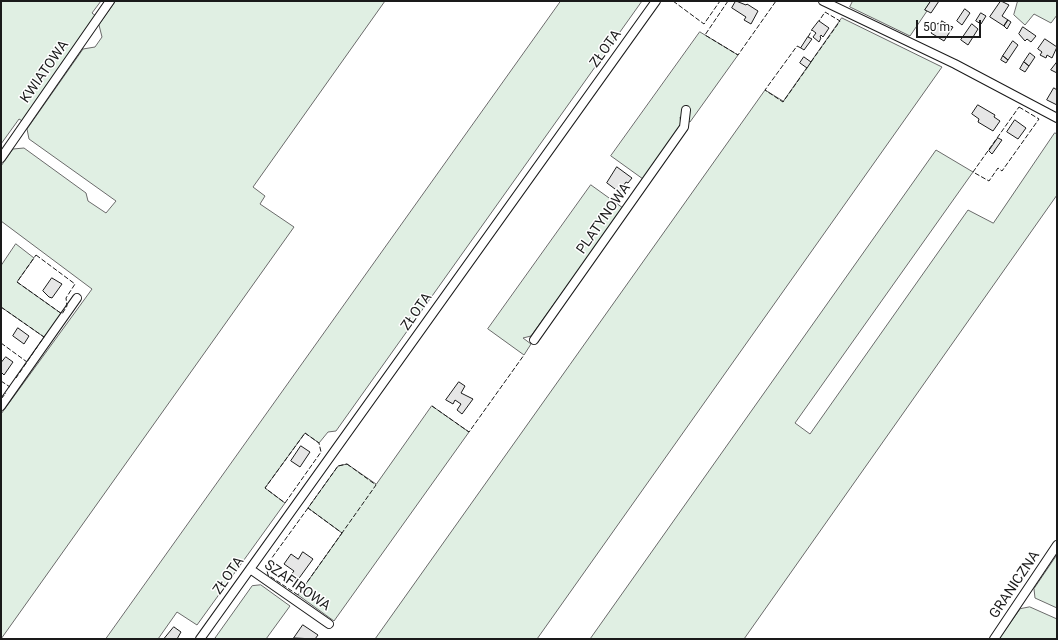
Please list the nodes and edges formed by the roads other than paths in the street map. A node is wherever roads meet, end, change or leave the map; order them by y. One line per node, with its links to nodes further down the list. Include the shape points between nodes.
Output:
1 (110, 1): 6 (street, KWIATOWA)
2 (656, 1): 11 (street, ZŁOTA)
3 (823, 1): 5 (street, via 955,64)
4 (686, 110): 8 (street, PLATYNOWA, via 684,127)
5 (1057, 118)
6 (1, 158)
7 (77, 298): 9 (street)
8 (534, 340)
9 (1, 406)
10 (1057, 545): 14 (street, GRANICZNA)
11 (250, 569): 12 (street, SZAFIROWA); 13 (street, ZŁOTA)
12 (329, 624)
13 (200, 639)
14 (994, 639)

